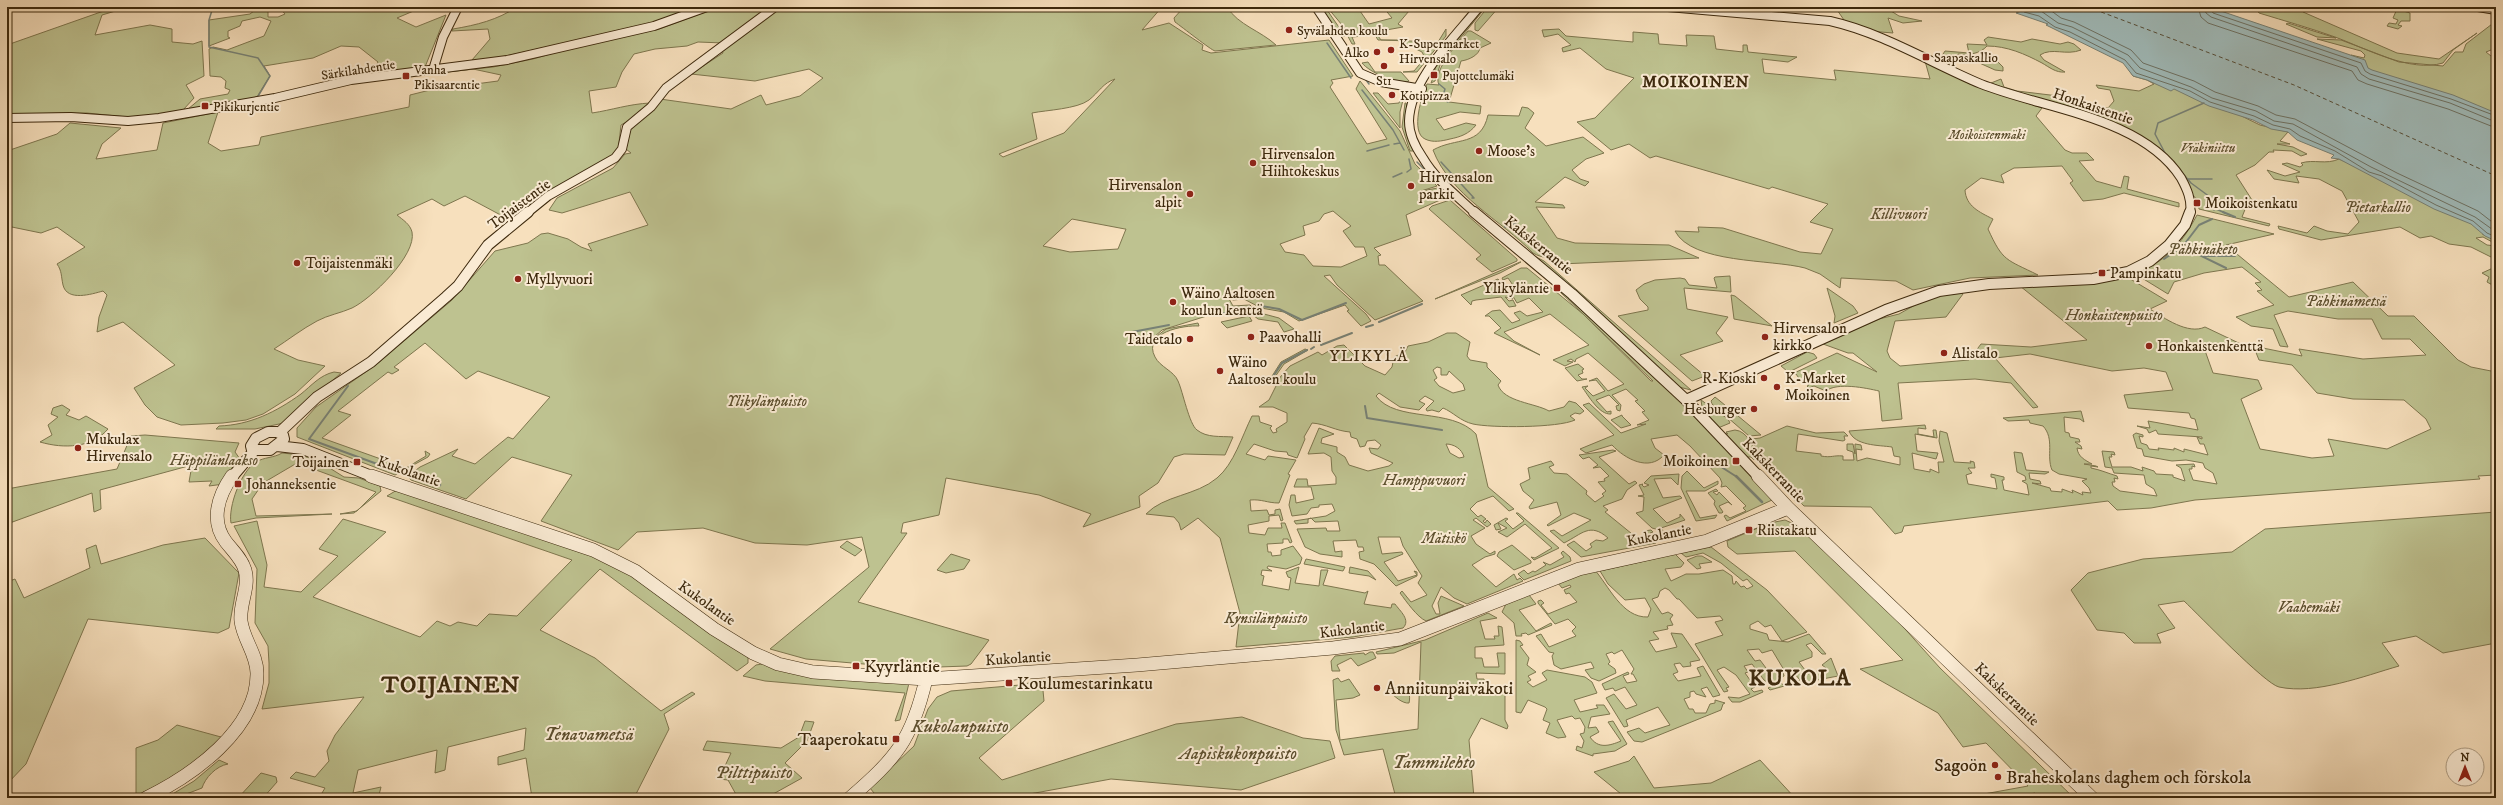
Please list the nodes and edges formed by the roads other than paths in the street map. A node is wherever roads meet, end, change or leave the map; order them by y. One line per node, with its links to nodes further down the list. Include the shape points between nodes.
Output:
1 (458, 7): 9 (street, via 443,37)
2 (707, 7): 9 (street, Särkilahdentie, via 654,26 528,56)
3 (775, 7): 13 (street, Toijaistentie, via 666,88 651,107 627,127 622,150 615,158 548,196 516,221 488,245 458,286 446,297 370,362 317,397)
4 (1316, 7): 10 (street, via 1360,73 1385,83)
5 (1479, 7): 10 (street, Kakskerrantie, via 1431,67)
6 (1668, 7): 12 (street, Honkaistentie, via 1830,21 1856,27 1977,82 2133,135 2152,148 2179,177 2187,191 2191,207 2187,222 2166,248 2154,258 2126,272 2082,280 1974,285 1934,292 1885,311)
7 (2478, 7): 8 (street)
8 (2491, 9)
9 (433, 70): 11 (street, Särkilahdentie, via 351,80 275,98 146,120)
10 (1419, 89): 12 (street, Kakskerrantie, via 1410,104 1410,130 1418,152 1431,168 1482,219 1572,294)
11 (7, 118)
12 (1686, 400): 16 (street, Kakskerrantie)
13 (280, 432): 14 (street, via 284,439); 15 (street, via 268,432 256,438 251,446)
14 (277, 446): 15 (street, via 265,451); 17 (street, Kukolantie, via 303,449 354,470 593,550 635,571 714,629 778,664 813,672)
15 (254, 451): 18 (street, via 229,482 217,513 218,528 245,570 240,615 244,633 255,658 257,674 254,692 244,716 212,755 173,785)
16 (1788, 508): 17 (street, Kukolantie, via 1707,541 1579,569 1442,625 1394,640 1333,648 1137,665); 20 (street, Kakskerrantie)
17 (926, 679): 19 (street, via 915,719 905,742 888,763)
18 (146, 798)
19 (850, 798)
20 (2092, 798)

